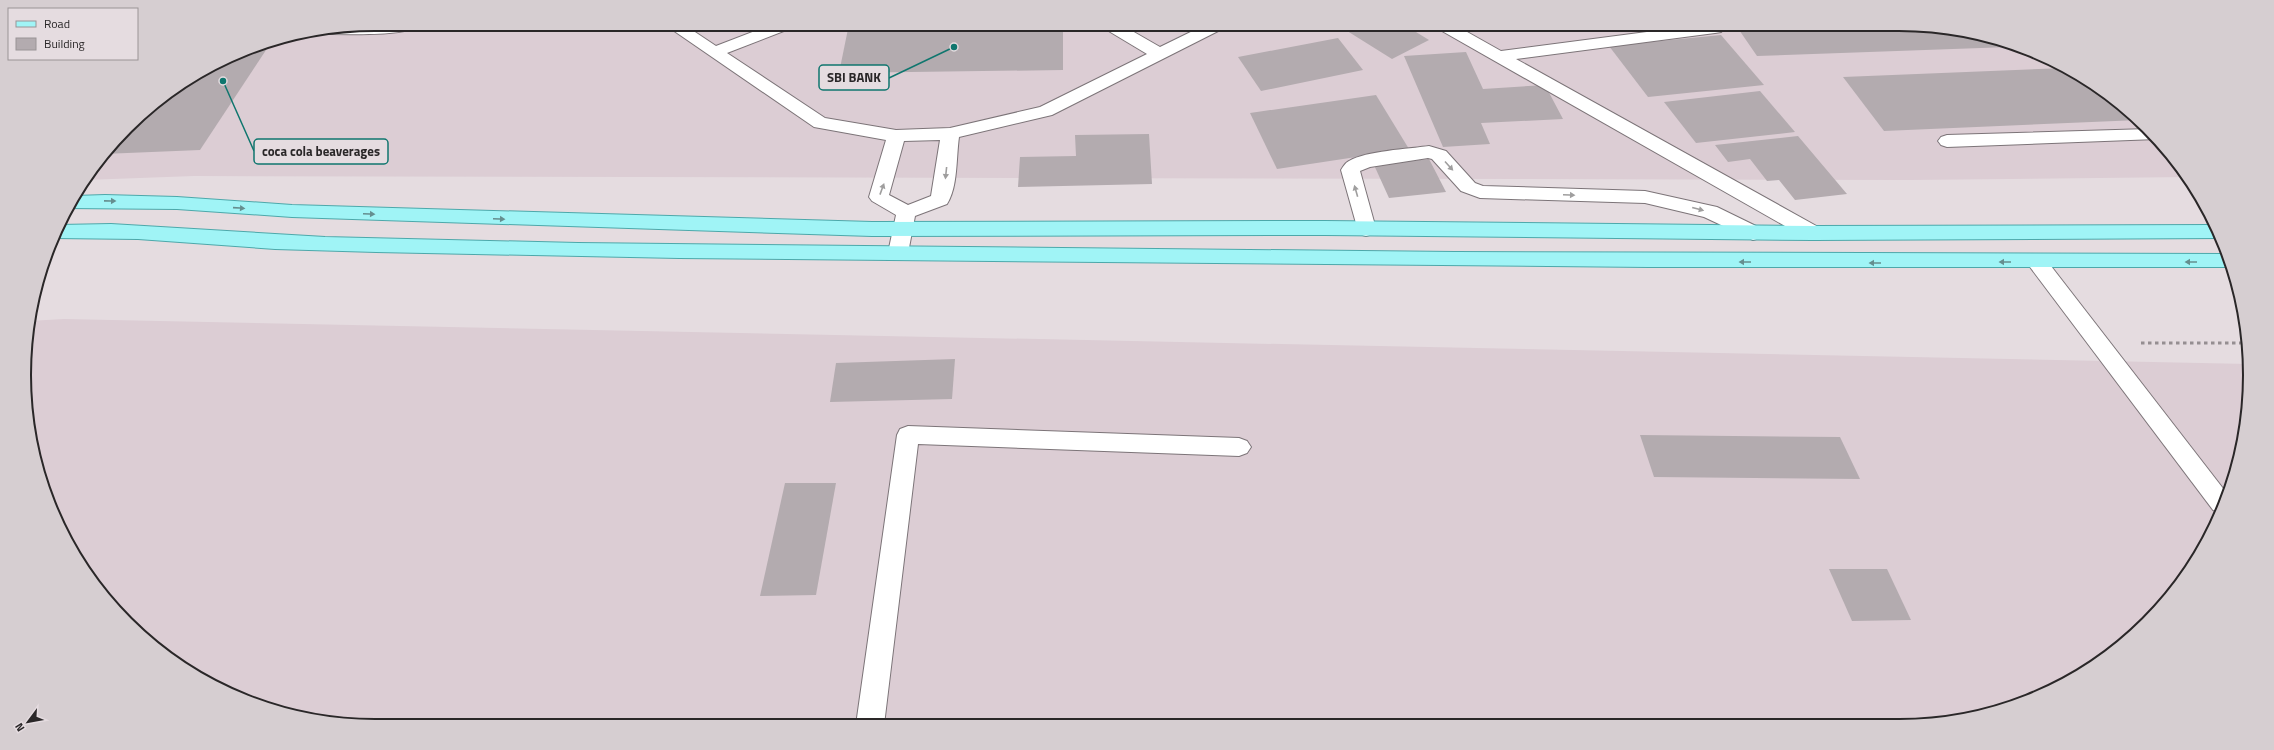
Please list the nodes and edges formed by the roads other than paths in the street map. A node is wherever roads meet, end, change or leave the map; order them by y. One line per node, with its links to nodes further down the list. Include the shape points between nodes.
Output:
1 (682, 31): 7 (street)
2 (770, 31): 7 (street)
3 (1120, 31): 8 (street)
4 (1206, 31): 8 (street)
5 (1454, 31): 9 (street)
6 (1692, 31): 9 (street)
7 (714, 52): 12 (street, via 820,123)
8 (1160, 54): 10 (street, via 1046,111)
9 (1500, 56): 20 (street)
10 (950, 134): 12 (street); 15 (street, one-way to 15, via 940,200)
11 (2144, 134): 13 (street)
12 (896, 136): 15 (street, one-way to 12, via 879,197)
13 (1947, 141)
14 (77, 202): 15 (main road, one-way to 15, via 105,200 177,203 292,212)
15 (904, 220): 16 (main road); 22 (street)
16 (1366, 229): 19 (main road); 19 (street, one-way to 19, via 1350,170 1355,165 1369,161 1428,152 1439,155 1468,187 1480,192 1646,197 1710,212)
17 (62, 232): 22 (main road, via 150,232 268,241 452,248)
18 (2212, 232): 21 (main road)
19 (1753, 233): 20 (main road)
20 (1813, 233): 21 (main road)
21 (1946, 233): 24 (main road)
22 (898, 254): 24 (main road, one-way to 22)
23 (2224, 261): 25 (main road, one-way to 25)
24 (1963, 262): 25 (main road, one-way to 24)
25 (2037, 262): 27 (street)
26 (1239, 447): 28 (street, via 908,435)
27 (2219, 501)
28 (871, 719)

